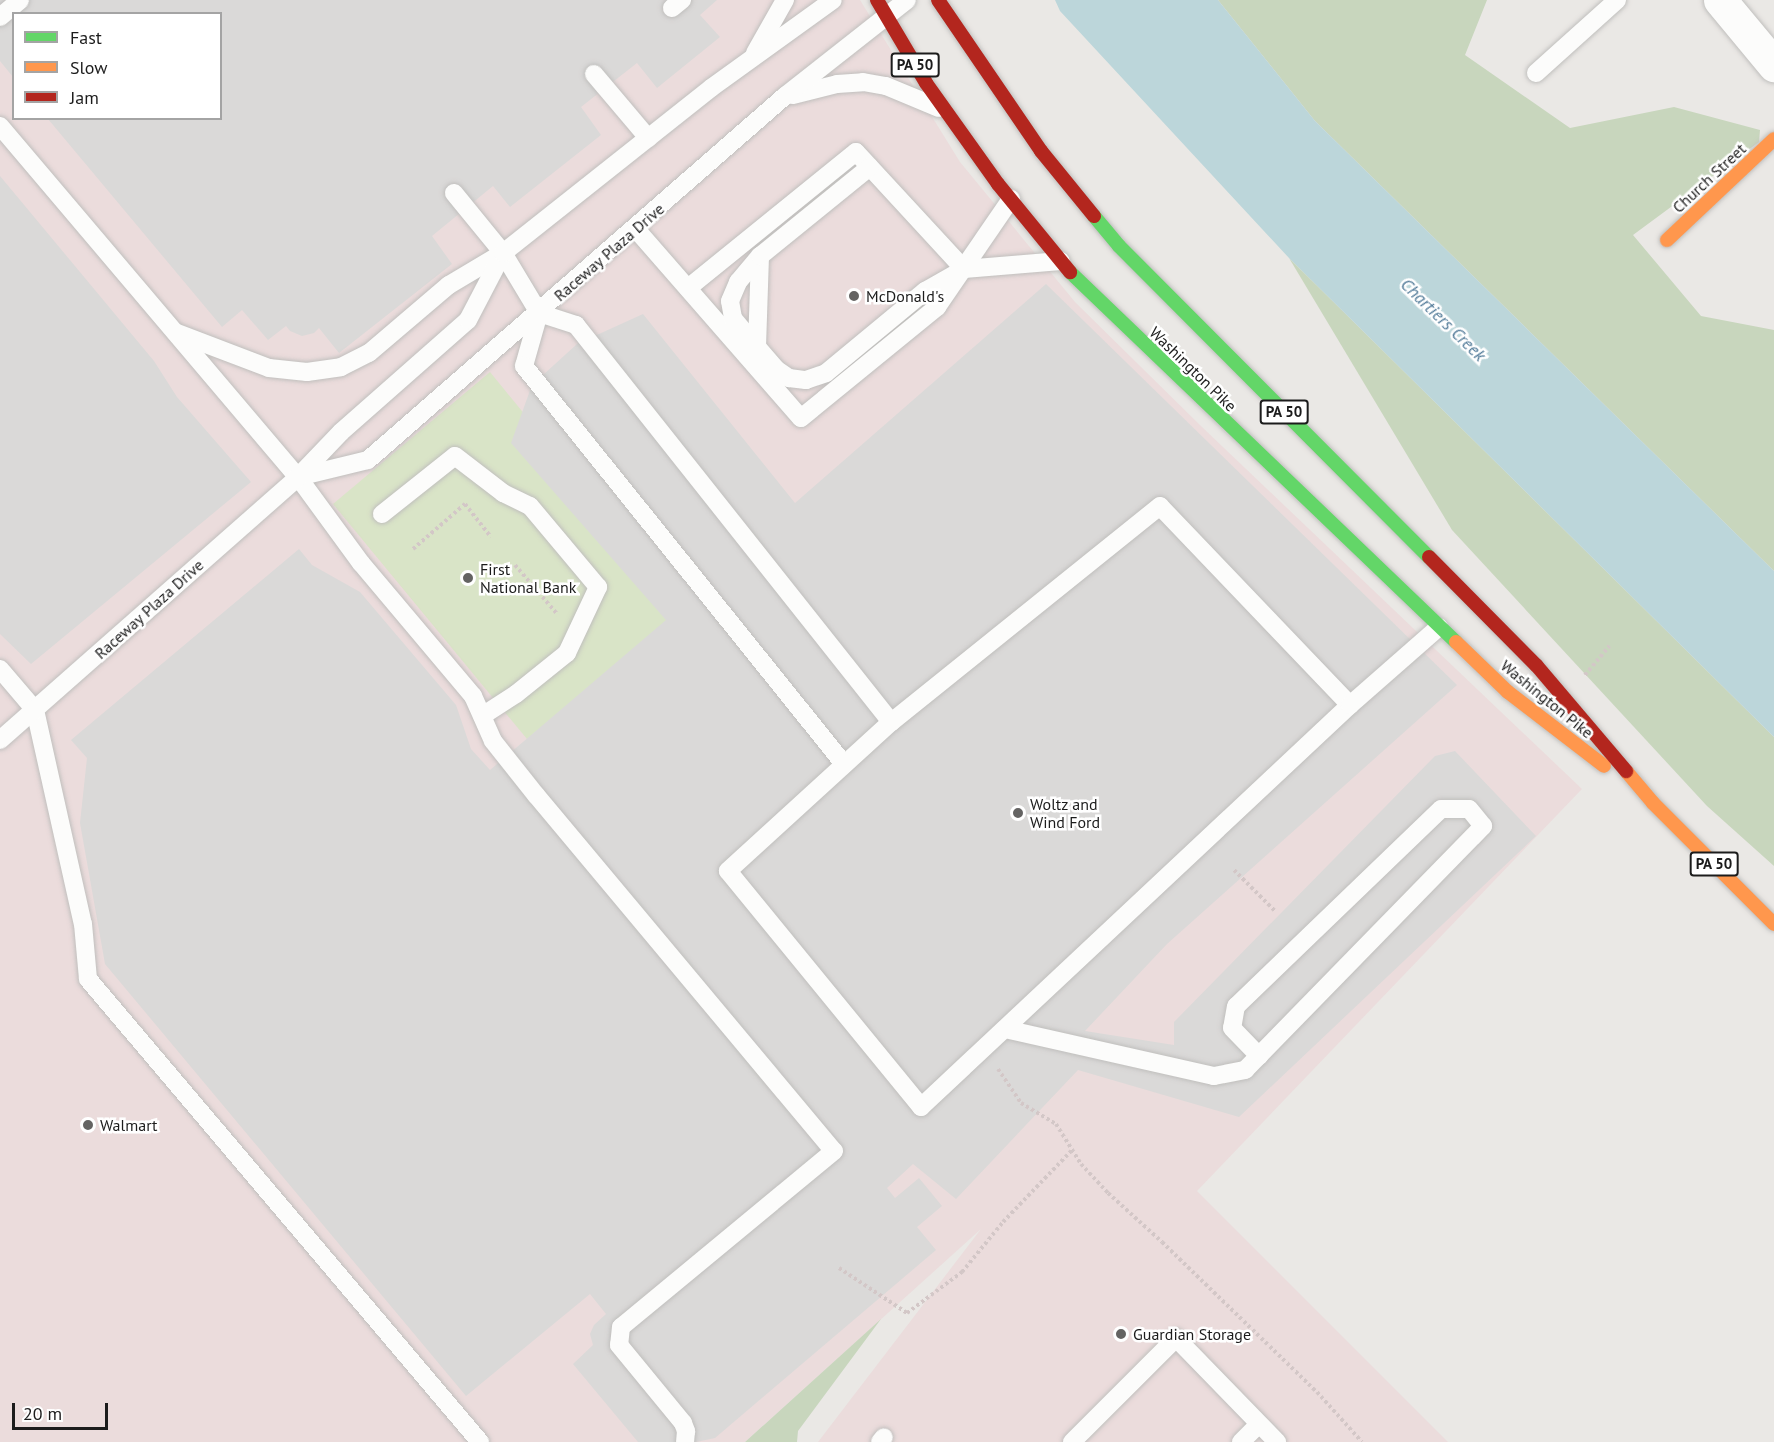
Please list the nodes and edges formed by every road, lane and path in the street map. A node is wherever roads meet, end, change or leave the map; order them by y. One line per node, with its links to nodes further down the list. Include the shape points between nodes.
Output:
1 (20, 0): 9 (lane)
2 (785, 0): 11 (lane)
3 (832, 0): 11 (lane, Raceway Plaza Drive)
4 (877, 0): 10 (main road, Washington Pike / PA 50)
5 (907, 0): 10 (lane, Raceway Plaza Drive)
6 (938, 0): 49 (main road, Washington Pike / PA 50, via 1041,152 1119,246 1538,666)
7 (1617, 0): 13 (lane)
8 (1720, 0): 12 (street)
9 (0, 17)
10 (886, 17): 15 (lane, Raceway Plaza Drive); 16 (main road, Washington Pike / PA 50)
11 (751, 59): 18 (lane, Raceway Plaza Drive)
12 (1774, 65)
13 (1536, 73)
14 (594, 74): 18 (lane)
15 (785, 96): 16 (lane, via 863,82 886,86); 23 (lane, Raceway Plaza Drive)
16 (945, 110): 22 (main road, Washington Pike / PA 50)
17 (0, 126): 31 (lane)
18 (648, 138): 25 (lane, Raceway Plaza Drive)
19 (1774, 139): 24 (main road, Church Street)
20 (870, 167): 26 (lane); 28 (lane); 29 (lane, via 856,152)
21 (454, 193): 25 (lane)
22 (1011, 199): 27 (main road, Washington Pike / PA 50); 28 (lane)
23 (635, 228): 29 (lane); 30 (lane, Raceway Plaza Drive)
24 (1667, 240)
25 (503, 253): 30 (lane); 31 (lane, via 449,285 369,353 341,367 307,372 269,368); 33 (lane, Raceway Plaza Drive, via 468,320 341,432)
26 (760, 256): 32 (lane); 32 (lane, via 738,282 730,301 733,318)
27 (1061, 261): 28 (lane); 38 (main road, Washington Pike / PA 50, via 1077,281)
28 (964, 269): 29 (lane, via 937,307 801,418); 32 (lane, via 925,291 826,373 806,380 789,378)
29 (688, 288)
30 (539, 313): 33 (lane, Raceway Plaza Drive, via 368,460); 46 (lane, via 576,325); 48 (lane, via 524,366)
31 (172, 332): 33 (lane)
32 (757, 347)
33 (298, 477): 44 (lane, Raceway Plaza Drive); 45 (lane, via 361,563 473,696)
34 (382, 514): 39 (lane, via 454,456 503,493 530,506 598,587)
35 (491, 537): 36 (path, via 465,504)
36 (413, 549)
37 (515, 565): 39 (path)
38 (1439, 627): 43 (lane); 49 (main road, Washington Pike / PA 50, via 1508,692)
39 (576, 636): 45 (lane, via 567,653)
40 (1609, 646): 42 (path)
41 (0, 669): 44 (lane)
42 (1584, 675)
43 (1350, 705): 46 (lane, via 1160,506); 53 (lane)
44 (36, 710): 47 (lane, Raceway Plaza Drive); 59 (lane, via 83,924 88,979)
45 (482, 716): 60 (lane, via 493,741 536,795 834,1151 621,1327 617,1339 622,1351 683,1423)
46 (891, 722): 48 (lane)
47 (0, 740)
48 (844, 764): 54 (lane, via 728,870 921,1107)
49 (1653, 803): 52 (main road, Washington Pike / PA 50)
50 (1234, 870): 51 (path)
51 (1276, 912)
52 (1774, 924)
53 (1005, 1029): 54 (lane); 55 (lane, via 1214,1076 1245,1070)
54 (984, 1048): 56 (path, via 1021,1102 1056,1124)
55 (1259, 1056): 55 (lane, via 1483,826 1469,809 1441,809 1236,1006 1232,1028)
56 (1072, 1150): 57 (path, via 1003,1222 962,1272 907,1313); 64 (path, via 1108,1193 1317,1392)
57 (838, 1268)
58 (1259, 1424): 61 (lane, via 1176,1338); 62 (lane); 63 (lane)
59 (480, 1442)
60 (685, 1442)
61 (1072, 1442)
62 (1241, 1442)
63 (1277, 1442)
64 (1362, 1442)

